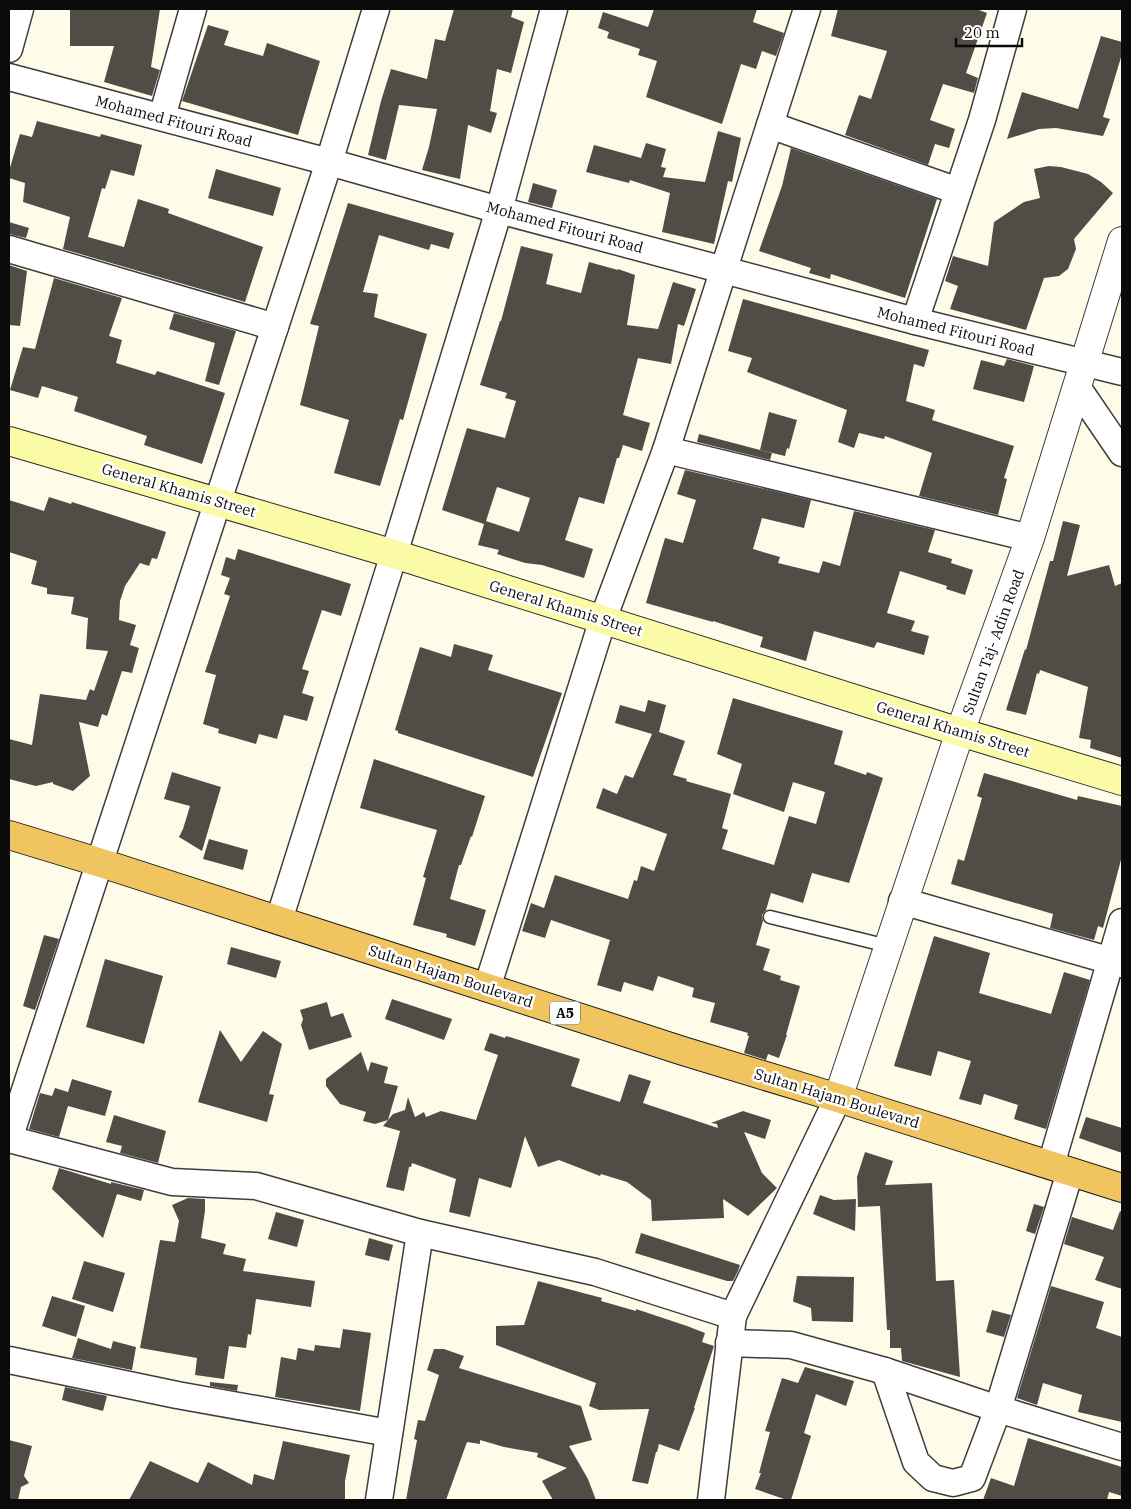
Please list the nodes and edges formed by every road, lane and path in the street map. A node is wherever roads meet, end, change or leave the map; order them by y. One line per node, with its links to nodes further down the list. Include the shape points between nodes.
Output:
1 (20, 9): 7 (street)
2 (194, 9): 9 (street)
3 (376, 9): 11 (street)
4 (554, 9): 13 (street)
5 (807, 9): 10 (street)
6 (1013, 9): 12 (street)
7 (9, 49)
8 (9, 77): 9 (street, Mohamed Fitouri Road)
9 (162, 117): 11 (street, Mohamed Fitouri Road)
10 (770, 125): 12 (street); 16 (street)
11 (329, 162): 13 (street, Mohamed Fitouri Road); 18 (street)
12 (958, 191): 17 (street)
13 (499, 210): 16 (street, Mohamed Fitouri Road); 26 (street)
14 (1122, 241): 20 (street, Sultan Taj- Adin Road)
15 (9, 249): 18 (street)
16 (724, 269): 17 (street, Mohamed Fitouri Road); 22 (street)
17 (915, 321): 20 (street, Mohamed Fitouri Road)
18 (275, 327): 24 (street)
19 (1122, 372): 20 (street, Mohamed Fitouri Road)
20 (1081, 375): 23 (street); 25 (street, Sultan Taj- Adin Road)
21 (9, 441): 24 (main road, General Khamis Street)
22 (666, 450): 25 (street); 27 (street)
23 (1122, 453)
24 (217, 501): 26 (main road, General Khamis Street); 31 (street)
25 (1030, 538): 28 (street, Sultan Taj- Adin Road)
26 (394, 554): 27 (main road, General Khamis Street); 34 (street)
27 (603, 619): 28 (main road, General Khamis Street); 38 (street)
28 (960, 732): 29 (main road, General Khamis Street); 32 (street, Sultan Taj- Adin Road)
29 (1122, 781)
30 (9, 835): 31 (highway, Sultan Hajam Boulevard / A5)
31 (98, 862): 34 (highway, Sultan Hajam Boulevard / A5); 40 (street)
32 (902, 901): 36 (street, Sultan Taj- Adin Road); 37 (street)
33 (770, 917): 36 (lane)
34 (279, 920): 38 (highway, Sultan Hajam Boulevard / A5)
35 (1122, 922): 37 (street)
36 (888, 946): 39 (street, Sultan Taj- Adin Road)
37 (1117, 963): 41 (street, via 1072,1090)
38 (487, 988): 39 (highway, Sultan Hajam Boulevard / A5)
39 (838, 1098): 41 (highway, Sultan Hajam Boulevard / A5); 44 (street)
40 (9, 1139): 43 (street, via 172,1182 256,1186)
41 (1061, 1168): 42 (highway, Sultan Hajam Boulevard / A5); 48 (street)
42 (1122, 1188)
43 (420, 1233): 44 (street, via 595,1272); 49 (street)
44 (733, 1316): 45 (street)
45 (729, 1343): 47 (street, via 791,1346); 52 (street)
46 (9, 1360): 49 (street, via 176,1395)
47 (885, 1371): 48 (street); 48 (street, via 916,1462 933,1478 953,1483 972,1478)
48 (998, 1409): 50 (street)
49 (389, 1433): 51 (street)
50 (1122, 1446)
51 (379, 1500)
52 (711, 1500)

